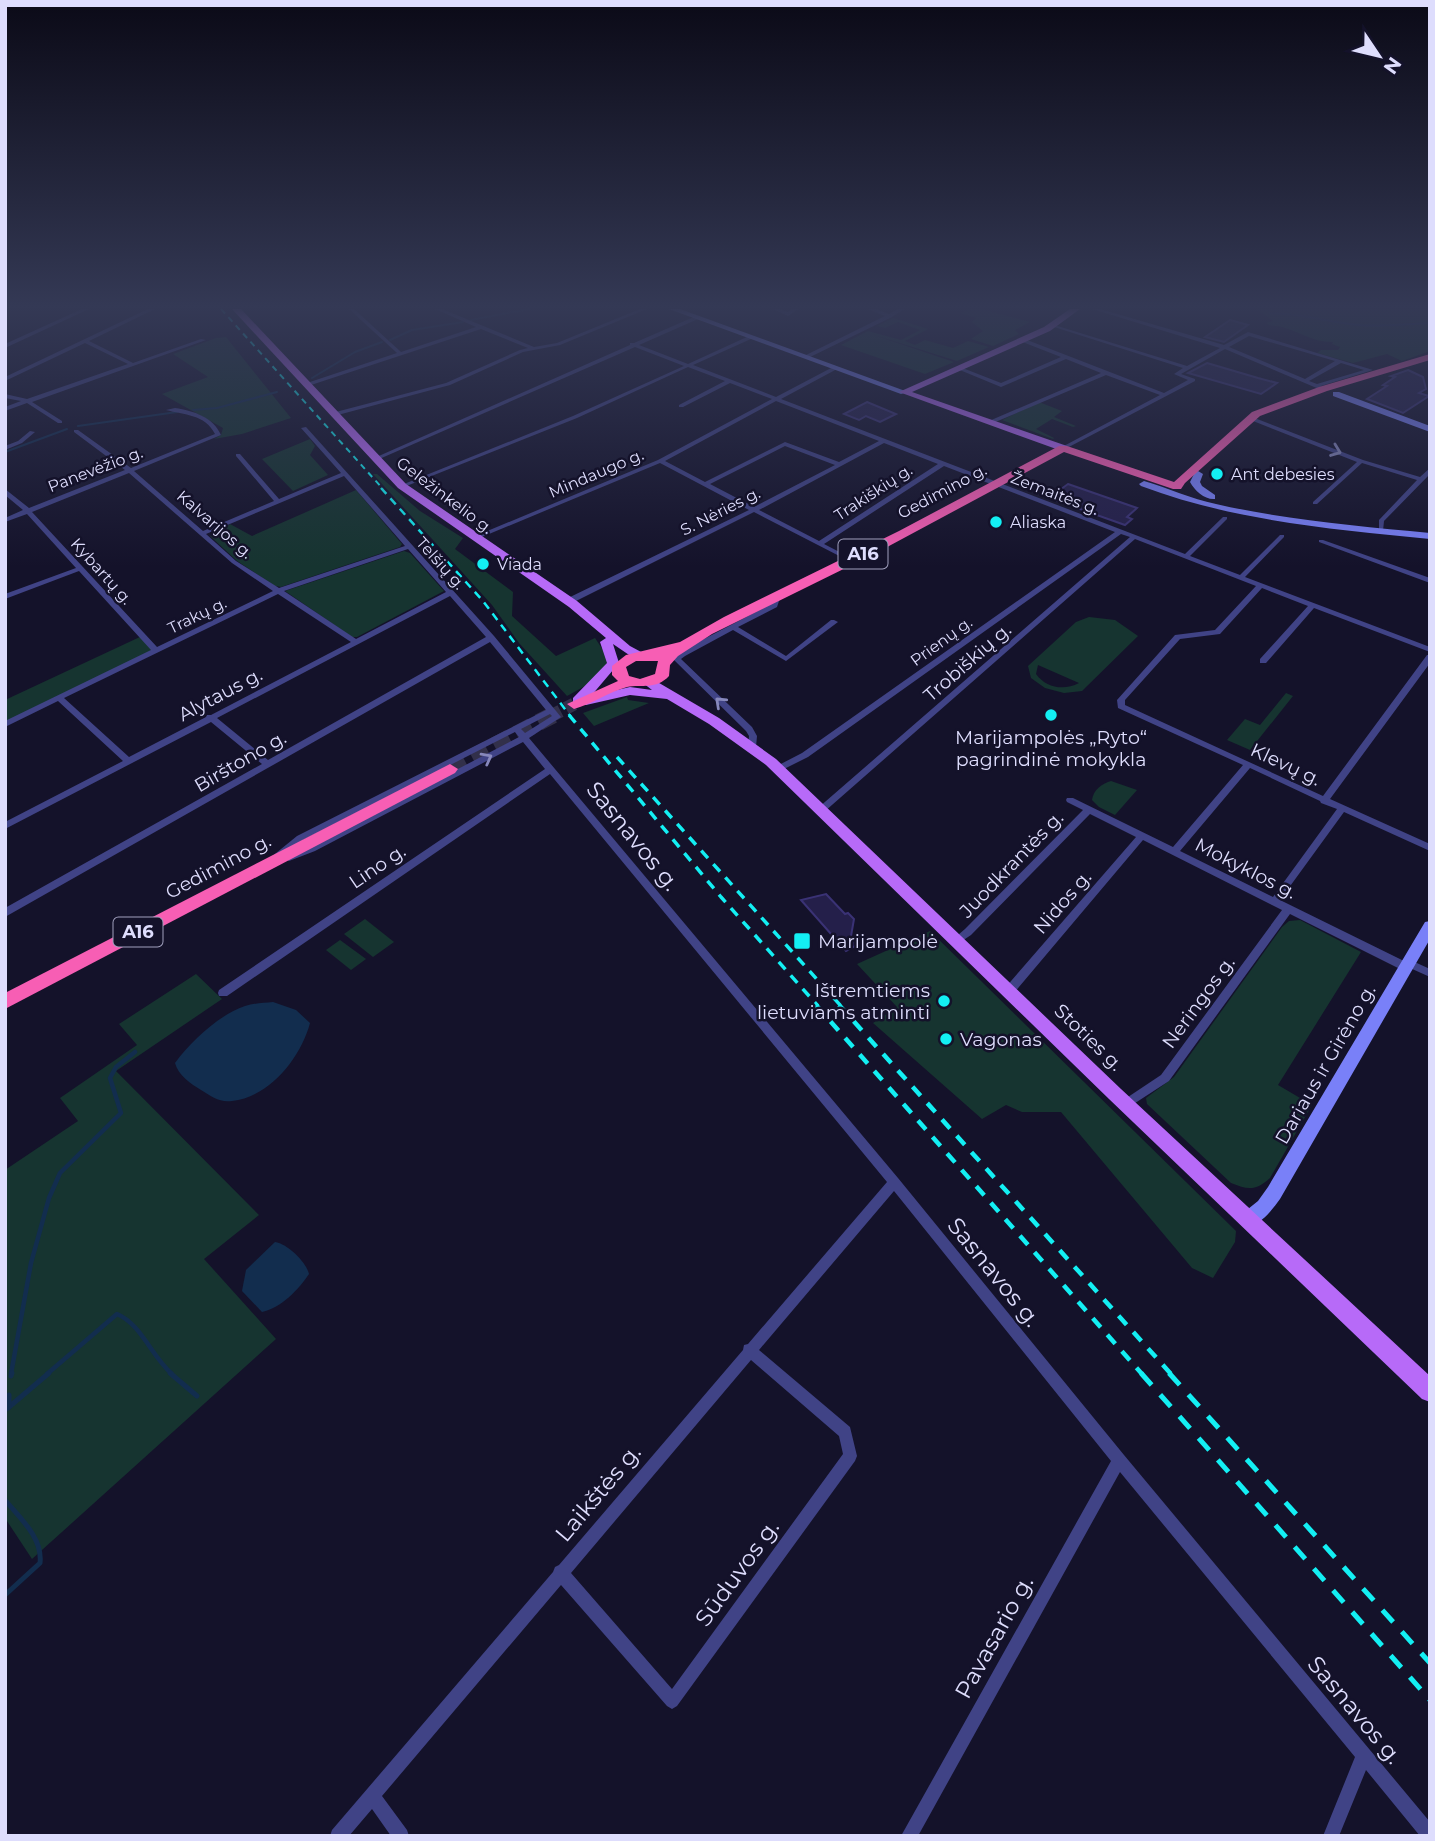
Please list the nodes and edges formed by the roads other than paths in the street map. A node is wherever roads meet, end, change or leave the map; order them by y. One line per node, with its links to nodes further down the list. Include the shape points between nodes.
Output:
1 (45, 395): 16 (street)
2 (316, 395): 20 (main road, Geležinkelio g.)
3 (407, 395): 20 (street)
4 (518, 395): 32 (street)
5 (624, 395): 46 (street)
6 (704, 395): 17 (street)
7 (762, 395): 15 (street, Žemaitės g.)
8 (786, 395): 15 (street, Mindaugo g.)
9 (912, 395): 23 (main road)
10 (1054, 395): 23 (street)
11 (1164, 395): 30 (street, Gedimino g.)
12 (1301, 395): 21 (highway)
13 (1338, 395): 25 (main road)
14 (5, 396): 16 (street)
15 (776, 400): 28 (street, Žemaitės g.); 33 (street, Mindaugo g.)
16 (27, 401): 18 (street); 22 (street)
17 (681, 406)
18 (5, 409)
19 (169, 410): 40 (street, Panevėžio g., via 185,410 215,428 218,435)
20 (334, 414): 32 (main road, Geležinkelio g.)
21 (1250, 418): 34 (street, one-way to 34); 38 (highway)
22 (60, 422)
23 (991, 422): 30 (main road)
24 (304, 428): 41 (street, Telšių g.)
25 (1430, 429)
26 (76, 431): 40 (street, Kalvarijos g.)
27 (32, 432): 29 (street)
28 (882, 442): 35 (street, S. Nėries g.); 36 (street, Žemaitės g.)
29 (5, 448)
30 (1060, 450): 37 (highway); 43 (highway, Gedimino g. / A16); 44 (highway)
31 (238, 455): 51 (street)
32 (375, 459): 46 (main road, Geležinkelio g.)
33 (660, 461): 45 (street); 64 (street, Mindaugo g.)
34 (1361, 461): 42 (street); 52 (street)
35 (839, 464): 45 (street, via 785,444); 53 (street, S. Nėries g.)
36 (942, 464): 43 (street, Žemaitės g.); 66 (street, Trakiškių g.)
37 (1120, 469): 38 (highway, via 1166,477); 47 (highway)
38 (1196, 470): 47 (highway, via 1188,483); 49 (main road, via 1198,488)
39 (1430, 470): 42 (street)
40 (131, 471): 54 (street, Panevėžio g.); 60 (street, Kalvarijos g.)
41 (344, 474): 51 (street); 67 (street, Telšių g.)
42 (1421, 479): 58 (street, via 1381,521)
43 (995, 484): 59 (street, Žemaitės g.); 69 (highway, Gedimino g. / A16)
44 (1144, 484): 47 (highway); 50 (main road)
45 (704, 485): 53 (street)
46 (402, 486): 64 (main road, Geležinkelio g.)
47 (1177, 488): 49 (main road); 50 (main road)
48 (5, 491): 54 (street, Kybartų g.)
49 (1212, 497): 57 (main road)
50 (1189, 499): 57 (main road)
51 (278, 502): 60 (street)
52 (1315, 503)
53 (754, 510): 66 (street); 78 (street, S. Nėries g.)
54 (28, 511): 56 (street, Panevėžio g.); 70 (street, Kybartų g.)
55 (1225, 518): 68 (street)
56 (5, 520)
57 (1305, 520): 58 (main road)
58 (1381, 530): 62 (main road)
59 (1119, 532): 63 (street, Žemaitės g.); 106 (street, Prienų g.)
60 (203, 533): 74 (street, Kalvarijos g., via 234,562)
61 (1282, 536): 71 (street)
62 (1430, 536)
63 (1134, 537): 68 (street, Žemaitės g.); 110 (street, Trobiškių g.)
64 (475, 538): 78 (main road, Geležinkelio g.)
65 (1321, 541): 72 (street)
66 (819, 544): 69 (street)
67 (408, 547): 74 (street, Trakų g.); 75 (street, Telšių g.)
68 (1185, 557): 71 (street, Žemaitės g.)
69 (851, 560): 77 (highway, Gedimino g. / A16)
70 (81, 568): 76 (street); 88 (street, Kybartų g.)
71 (1240, 578): 73 (street, Žemaitės g.)
72 (1430, 581)
73 (1260, 586): 79 (street, Žemaitės g.); 103 (street, Klevų g., via 1217,632 1178,637 1121,699 1128,712)
74 (278, 591): 85 (street, Kalvarijos g.); 88 (street, Trakų g.)
75 (450, 593): 84 (street, Telšių g.); 85 (street, Alytaus g.)
76 (5, 597)
77 (776, 598): 82 (street, via 774,605); 83 (highway, Gedimino g. / A16)
78 (569, 601): 81 (main road, Geležinkelio g.)
79 (1312, 606): 87 (street, Žemaitės g.); 90 (street)
80 (834, 622): 82 (street, via 786,659)
81 (596, 624): 86 (main road, Geležinkelio g.); 89 (main road, Geležinkelio g., via 626,649)
82 (733, 627): 100 (street, one-way to 82, via 749,729 677,661)
83 (706, 633): 89 (highway, Gedimino g. / A16); 92 (highway, Gedimino g. / A16, via 669,655)
84 (491, 638): 99 (street, Telšių g., via 555,713); 102 (street, Birštono g.)
85 (354, 641): 96 (street, Alytaus g.)
86 (606, 642): 91 (main road, Geležinkelio g.); 94 (main road, via 613,663)
87 (1429, 650): 108 (street)
88 (156, 651): 93 (street, Trakų g.)
89 (643, 656): 91 (highway, Gedimino g.); 92 (highway)
90 (1263, 661)
91 (623, 673): 92 (highway); 94 (highway)
92 (658, 674): 95 (main road, Stoties g.); 97 (main road, Stoties g.)
93 (59, 698): 98 (street, Trakų g.); 101 (street)
94 (579, 702): 95 (main road, via 639,691)
95 (694, 709): 97 (main road, Stoties g.)
96 (210, 717): 101 (street, Alytaus g.); 102 (street)
97 (714, 720): 100 (main road, Stoties g.)
98 (5, 724)
99 (520, 733): 105 (street, Sasnavos g.); 116 (street, one-way to 99, via 312,849); 116 (street, via 300,838)
100 (752, 747): 106 (main road, Stoties g.)
101 (128, 761): 112 (street, Alytaus g.)
102 (267, 764): 119 (street, Birštono g.)
103 (1247, 766): 108 (street, Klevų g.); 115 (street)
104 (450, 769): 116 (highway, Gedimino g. / A16)
105 (551, 769): 125 (street, Lino g.); 128 (street, Sasnavos g.)
106 (778, 769): 110 (main road, Stoties g.)
107 (1070, 800): 111 (street, Mokyklos g.)
108 (1324, 801): 109 (street, Klevų g.)
109 (1342, 809): 114 (street, Klevų g.); 117 (street)
110 (821, 810): 121 (main road, Stoties g.)
111 (1088, 810): 113 (street, Mokyklos g.); 121 (street, Juodkrantės g.)
112 (5, 826)
113 (1142, 836): 115 (street, Mokyklos g.); 124 (street, Nidos g.)
114 (1430, 848)
115 (1174, 852): 117 (street, Mokyklos g.)
116 (271, 862): 126 (highway, Gedimino g. / A16)
117 (1274, 902): 118 (street, Mokyklos g.)
118 (1288, 909): 122 (street, Mokyklos g.); 127 (street, Neringos g., via 1165,1078)
119 (5, 913)
120 (1430, 926): 122 (main road, Dariaus ir Girėno g.)
121 (956, 941): 124 (main road, Stoties g.)
122 (1407, 965): 123 (street, Mokyklos g.); 129 (main road, Dariaus ir Girėno g., via 1274,1193)
123 (1430, 973)
124 (1009, 991): 127 (main road, Stoties g.)
125 (223, 993)
126 (5, 1002)
127 (1126, 1104): 129 (main road, Stoties g.)
128 (894, 1182): 130 (street, Laikštės g.); 132 (street, Sasnavos g.)
129 (1249, 1219): 131 (main road, Stoties g.)
130 (749, 1350): 133 (street, Laikštės g.); 133 (street, Sūduvos g., via 845,1432 849,1456 672,1701)
131 (1430, 1391)
132 (1119, 1460): 134 (street, Sasnavos g.); 139 (street, Pavasario g.)
133 (560, 1572): 135 (street, Laikštės g.)
134 (1364, 1754): 136 (street, Sasnavos g.); 140 (street)
135 (372, 1796): 137 (street, Laikštės g.); 138 (street)
136 (1430, 1835)
137 (338, 1836)
138 (401, 1836)
139 (909, 1836)
140 (1331, 1836)

